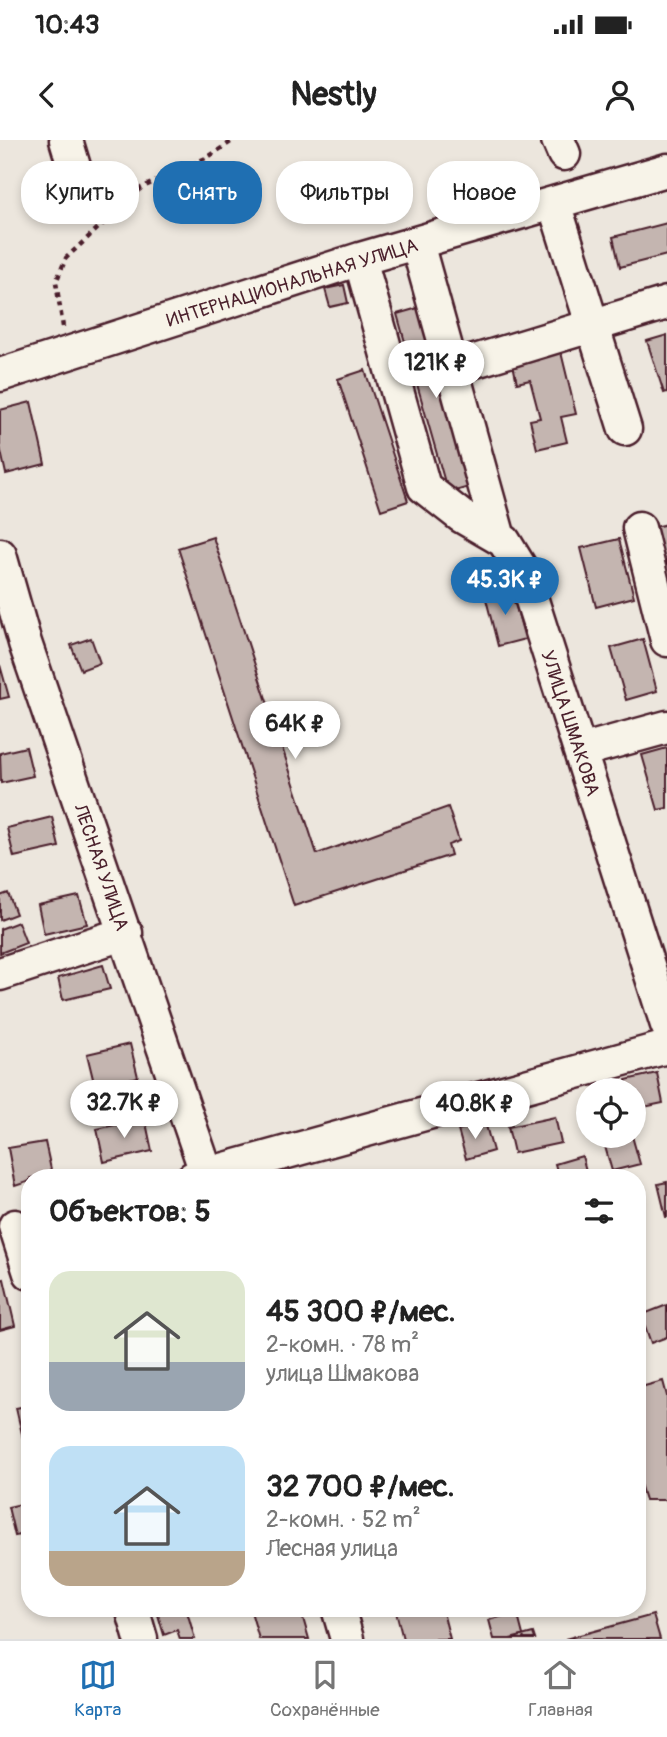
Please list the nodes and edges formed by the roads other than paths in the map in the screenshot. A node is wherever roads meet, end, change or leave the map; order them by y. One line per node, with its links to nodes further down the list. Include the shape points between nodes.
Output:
1 (66, 140): 2 (street)
2 (72, 161)
3 (667, 170): 4 (street, ИНТЕРНАЦИОНАЛЬНАЯ УЛИЦА)
4 (554, 203): 5 (street, ИНТЕРНАЦИОНАЛЬНАЯ УЛИЦА); 8 (street)
5 (417, 243): 6 (street, ИНТЕРНАЦИОНАЛЬНАЯ УЛИЦА); 9 (street)
6 (360, 259): 10 (street, ИНТЕРНАЦИОНАЛЬНАЯ УЛИЦА); 13 (street, УЛИЦА ШМАКОВА, via 424,487)
7 (667, 303): 8 (street)
8 (593, 325): 9 (street); 11 (street)
9 (452, 368): 13 (street)
10 (0, 375)
11 (625, 429)
12 (639, 528): 15 (street)
13 (499, 538): 18 (street, УЛИЦА ШМАКОВА, via 523,572)
14 (0, 555): 16 (street, ЛЕСНАЯ УЛИЦА)
15 (667, 640)
16 (12, 645): 19 (street, ЛЕСНАЯ УЛИЦА)
17 (667, 727): 18 (street)
18 (580, 751): 21 (street, УЛИЦА ШМАКОВА)
19 (126, 933): 20 (street); 23 (street, ЛЕСНАЯ УЛИЦА)
20 (0, 974)
21 (667, 1025)
22 (667, 1047): 24 (street)
23 (201, 1169)
24 (228, 1169)
25 (15, 1226): 26 (street)
26 (21, 1245)
27 (135, 1617): 29 (street)
28 (341, 1617): 30 (street)
29 (141, 1639)
30 (347, 1639)

